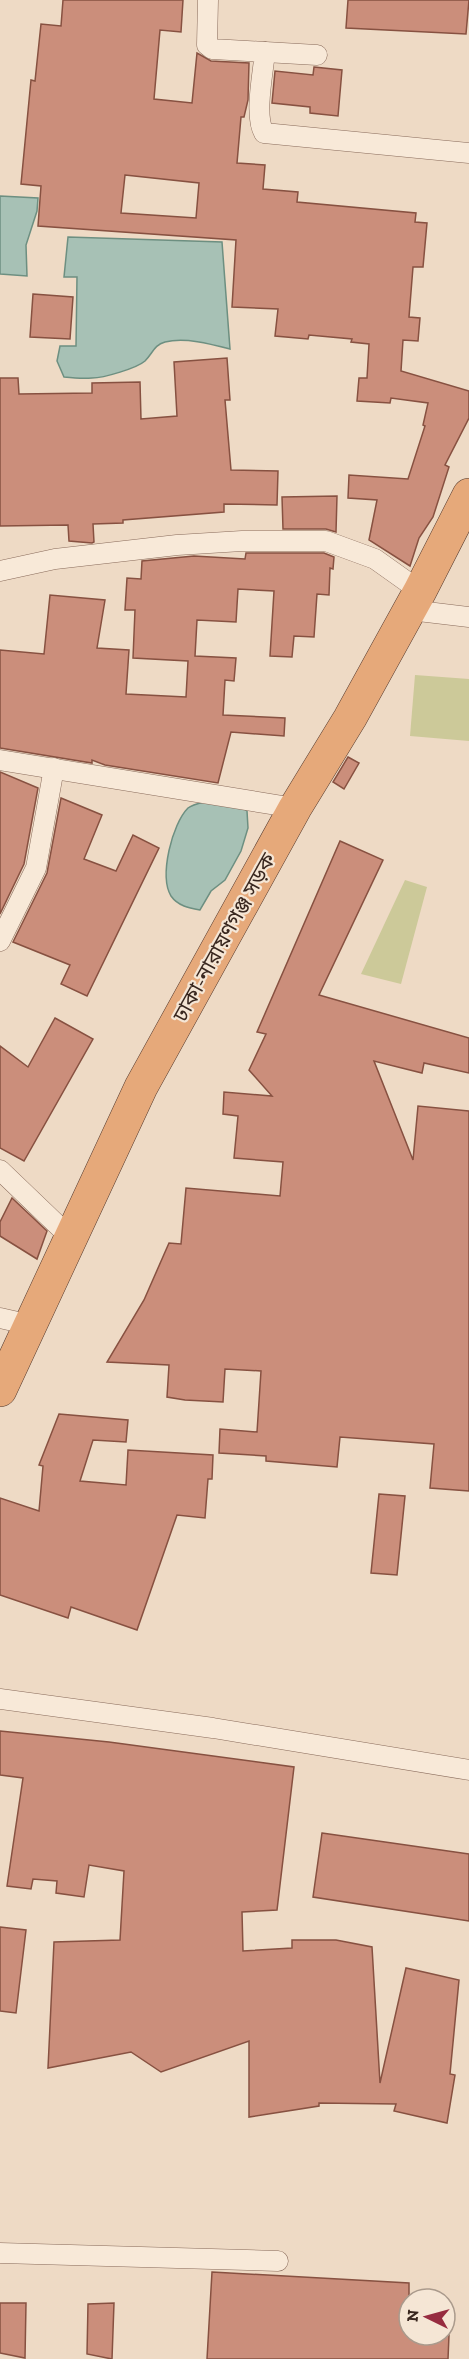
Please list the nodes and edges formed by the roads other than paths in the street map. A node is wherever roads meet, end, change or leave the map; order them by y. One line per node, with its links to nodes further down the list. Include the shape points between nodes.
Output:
1 (208, 0): 2 (street, via 207,45 212,49)
2 (265, 52): 3 (street); 4 (street, via 260,112 264,133)
3 (317, 55)
4 (469, 153)
5 (469, 495): 7 (highway, ঢাকা-নারায়ণগঞ্জ সড়ক)
6 (0, 571): 7 (street, via 55,559 177,545 326,541 375,559)
7 (415, 600): 8 (street); 11 (highway, ঢাকা-নারায়ণগঞ্জ সড়ক)
8 (469, 617)
9 (0, 760): 10 (street)
10 (54, 768): 11 (street); 12 (street, via 36,868)
11 (295, 808): 14 (highway, ঢাকা-নারায়ণগঞ্জ সড়ক, via 141,1087)
12 (0, 941)
13 (0, 1170): 14 (street)
14 (71, 1238): 16 (highway, ঢাকা-নারায়ণগঞ্জ সড়ক)
15 (0, 1318): 16 (street)
16 (31, 1325): 17 (highway, ঢাকা-নারায়ণগঞ্জ সড়ক)
17 (0, 1390)
18 (0, 1699): 19 (street, via 213,1728)
19 (469, 1770)
20 (0, 2253): 21 (street)
21 (278, 2261)

